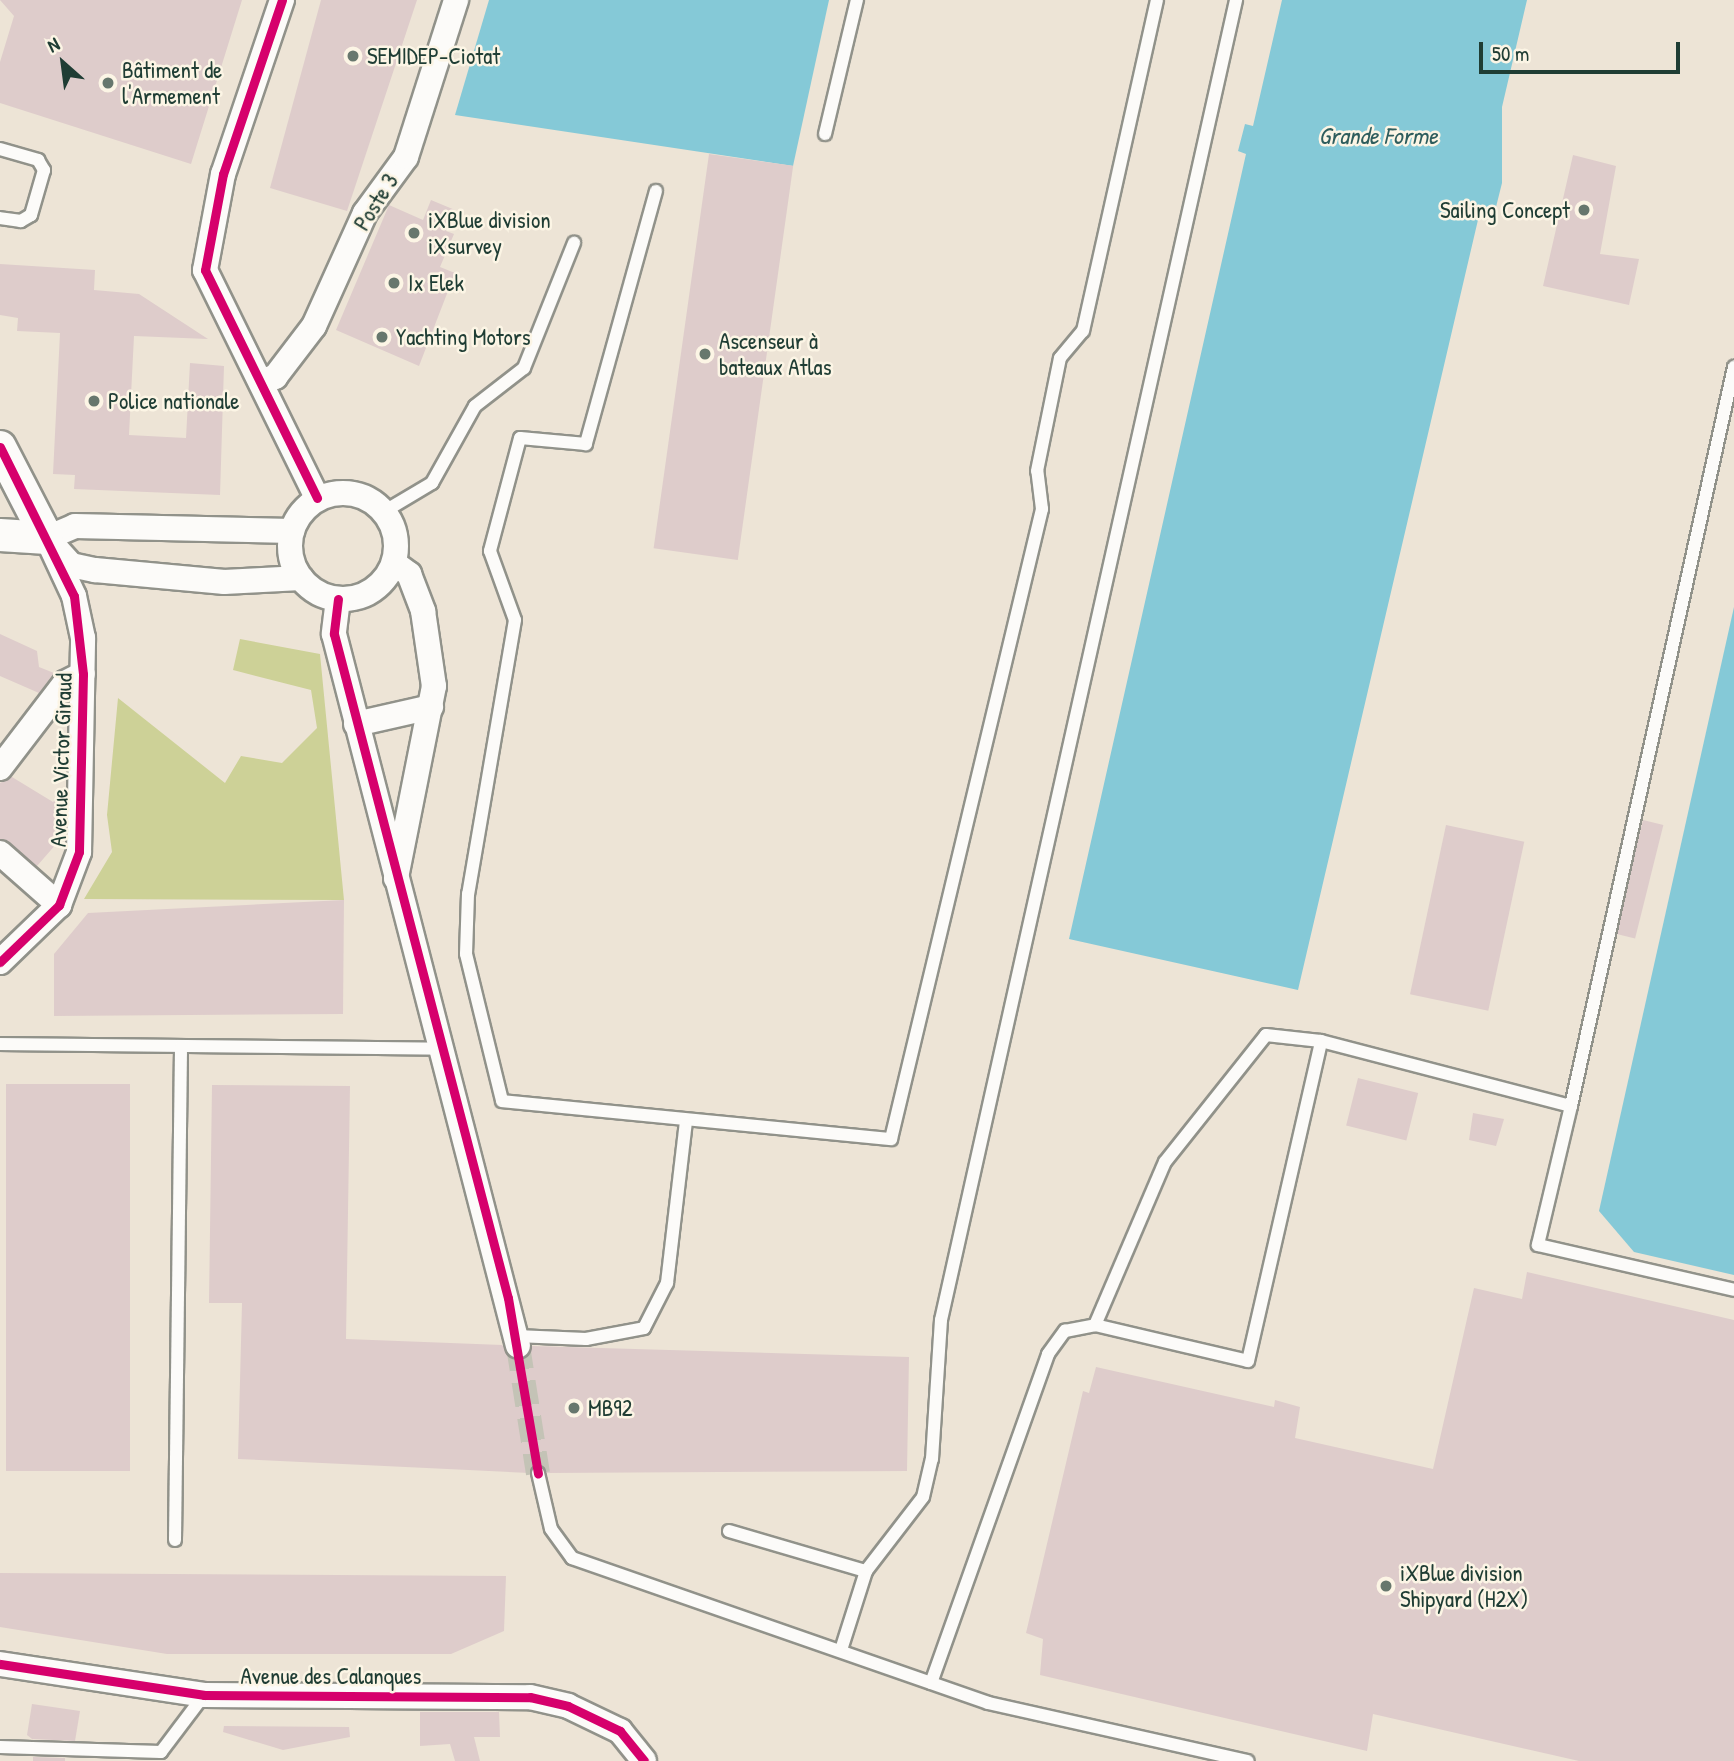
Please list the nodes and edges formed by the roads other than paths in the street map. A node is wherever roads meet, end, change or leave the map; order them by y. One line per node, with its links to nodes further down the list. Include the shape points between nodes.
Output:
1 (282, 0): 12 (street, via 223,174 205,270)
2 (456, 0): 12 (street, Poste 3, via 406,157 365,213 314,326 275,377)
3 (857, 0): 6 (lane)
4 (1157, 0): 36 (lane, via 1083,331 1060,358 1037,471 1042,509 891,1139)
5 (1236, 0): 43 (lane, via 941,1320 932,1459 922,1497)
6 (825, 134)
7 (0, 149): 9 (lane, via 38,160 44,170 31,215 20,221)
8 (656, 191): 36 (lane, via 586,444 520,438 490,551 516,620 468,894 467,954 502,1101)
9 (0, 218)
10 (574, 243): 16 (lane, via 524,368 475,407 432,483)
11 (1734, 367): 35 (lane)
12 (261, 381): 15 (street)
13 (0, 447): 14 (street)
14 (10, 492): 19 (street)
15 (317, 498): 16 (street, via 355,493); 17 (street)
16 (385, 511): 20 (street, via 396,536)
17 (292, 531): 19 (street, via 75,526); 21 (street, via 290,555)
18 (0, 535): 19 (street)
19 (47, 538): 21 (street, via 71,565 95,570 225,582); 23 (street, Avenue Victor Giraud, via 80,615)
20 (394, 563): 22 (street, via 372,591); 24 (street, via 409,574 422,611 434,685)
21 (301, 578): 22 (street)
22 (338, 599): 25 (street, via 334,634)
23 (83, 674): 26 (street, via 65,683); 29 (street, Avenue Victor Giraud, via 79,852)
24 (431, 707): 25 (street); 28 (street)
25 (356, 724): 28 (street)
26 (0, 768)
27 (0, 853): 29 (street)
28 (395, 882): 34 (street)
29 (59, 905): 30 (street, Avenue Victor Giraud)
30 (0, 962)
31 (1321, 1041): 35 (lane); 38 (lane, via 1266,1035 1165,1163); 38 (lane, via 1248,1361)
32 (0, 1044): 33 (lane)
33 (181, 1046): 34 (lane); 42 (lane)
34 (441, 1049): 39 (street)
35 (1571, 1106): 37 (lane, via 1538,1245)
36 (686, 1122): 39 (lane, via 667,1283 644,1328 586,1339)
37 (1734, 1290)
38 (1095, 1325): 46 (lane, via 1065,1331 1048,1354)
39 (517, 1341)
40 (538, 1474): 44 (lane, via 551,1529 572,1558)
41 (729, 1531): 43 (lane)
42 (175, 1540)
43 (866, 1571): 44 (lane)
44 (841, 1650): 46 (lane)
45 (0, 1664): 47 (street, Avenue des Calanques)
46 (931, 1683): 50 (lane, via 988,1703)
47 (204, 1695): 48 (lane, via 161,1752); 49 (street, Avenue des Calanques, via 530,1696 620,1731)
48 (0, 1747)
49 (644, 1761)
50 (1248, 1761)

